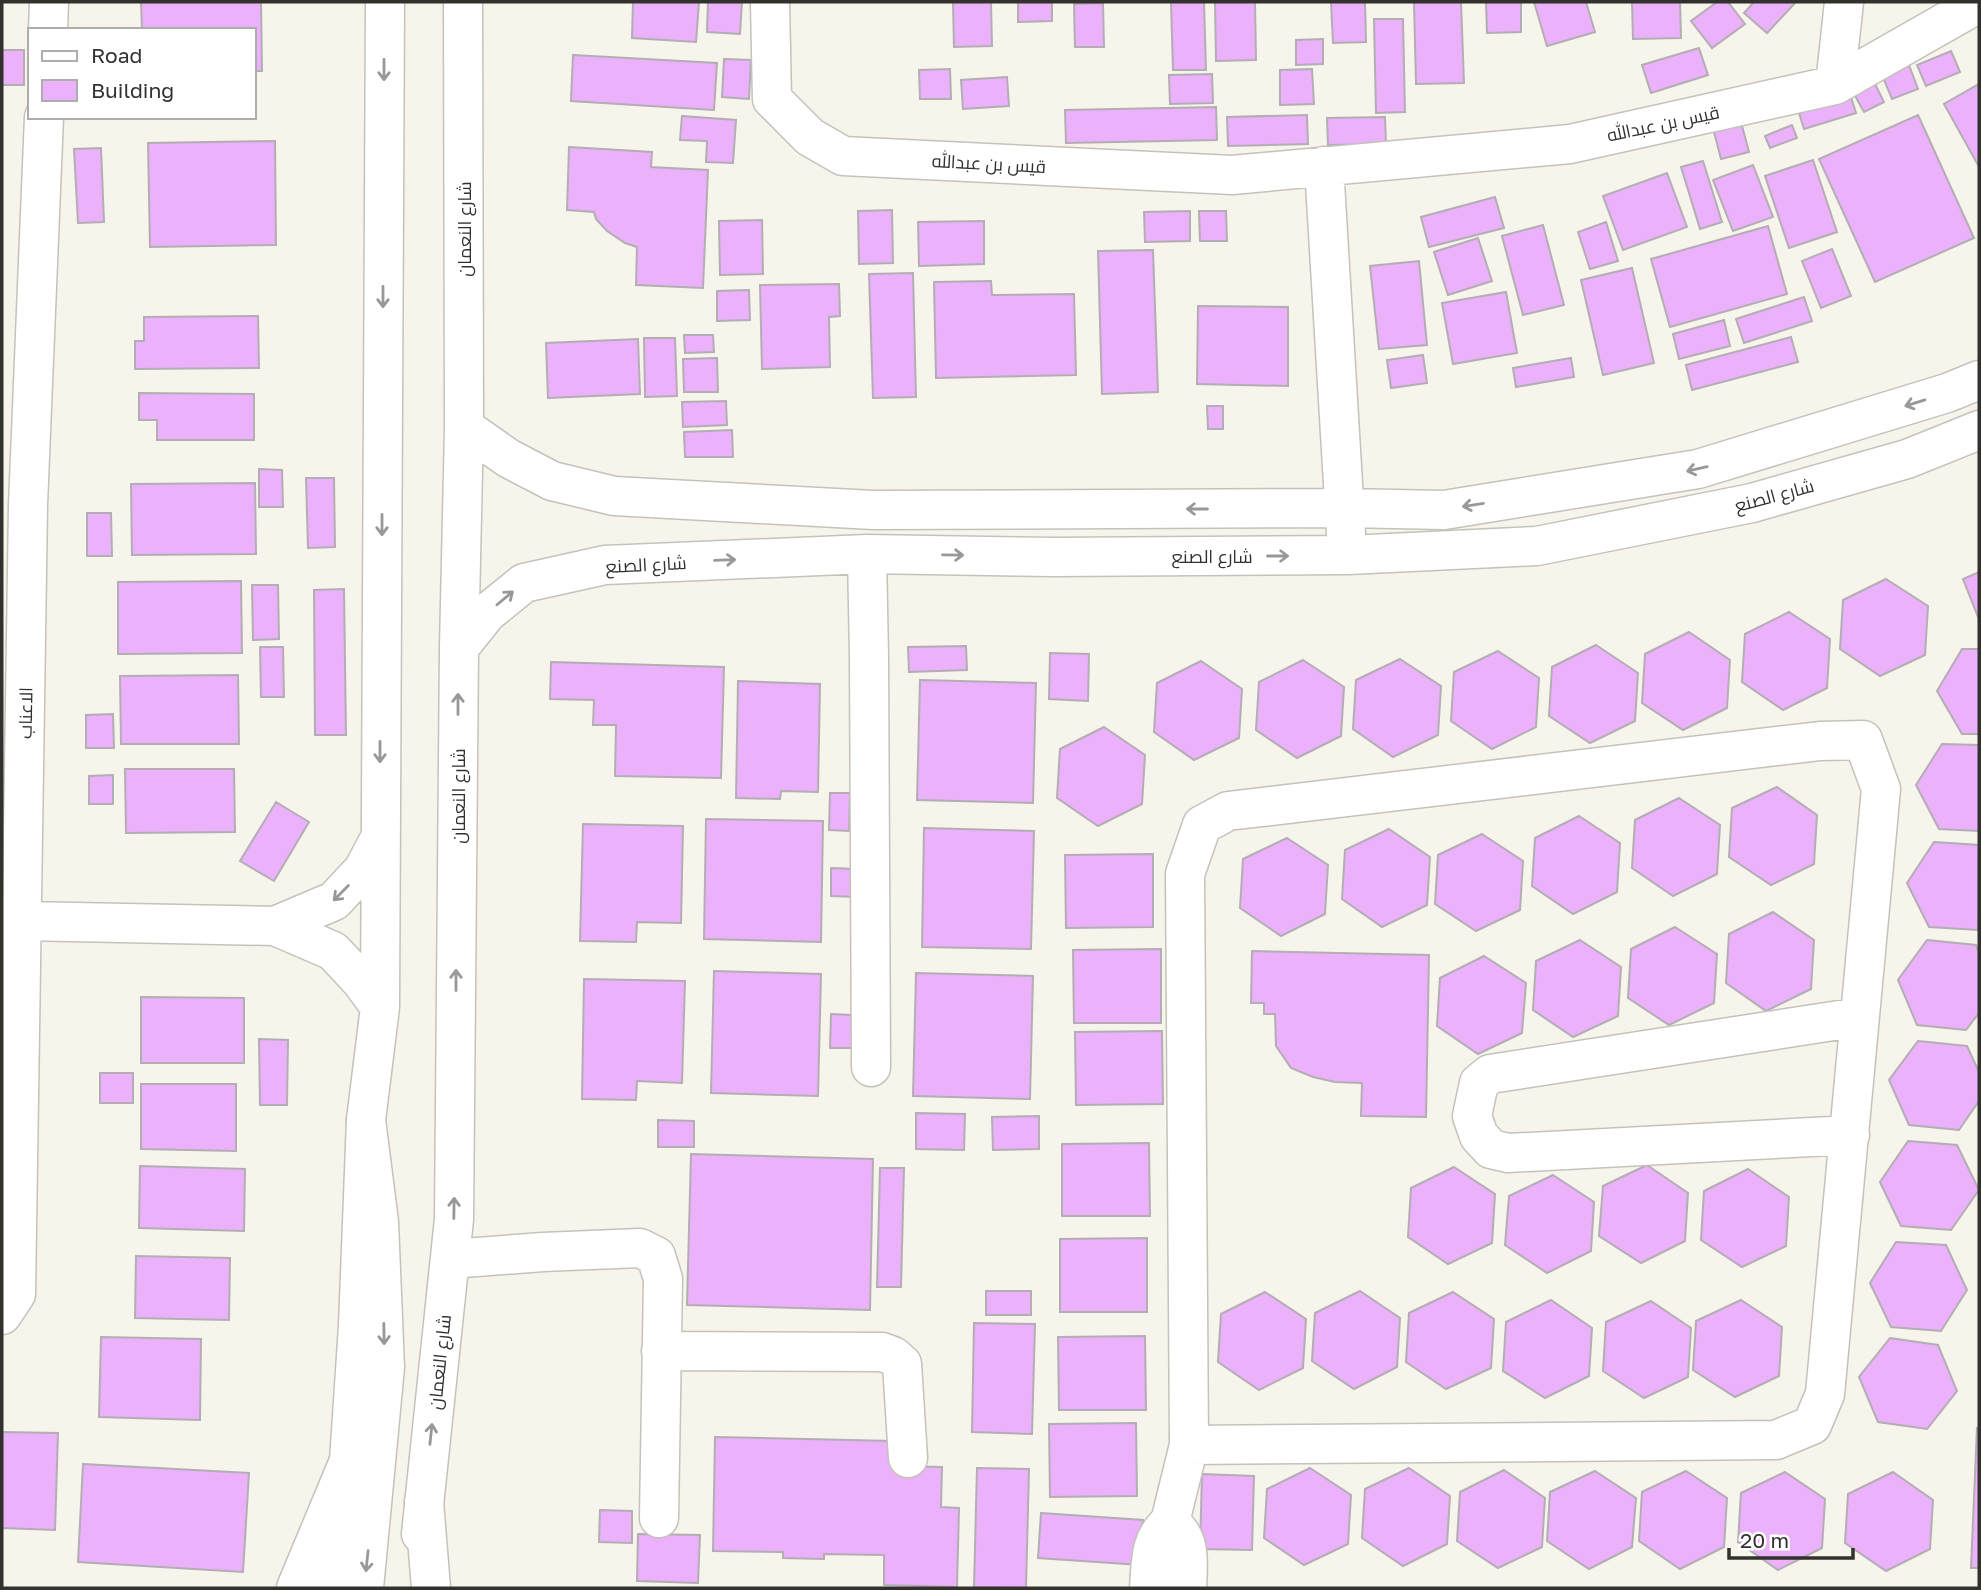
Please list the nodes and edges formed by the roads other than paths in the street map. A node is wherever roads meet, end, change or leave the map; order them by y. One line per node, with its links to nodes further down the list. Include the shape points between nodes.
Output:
1 (49, 2): 7 (street)
2 (385, 2): 19 (street, one-way to 19)
3 (463, 2): 12 (street, شارع النعمان)
4 (770, 2): 10 (street, قيس بن عبدالله, via 772,99 810,137 843,156 1232,174)
5 (1844, 2): 8 (street)
6 (1979, 3): 8 (street, قيس بن عبدالله)
7 (48, 28)
8 (1835, 85): 10 (street, قيس بن عبدالله, via 1570,144)
9 (44, 119): 14 (street, الاعناب)
10 (1324, 166): 15 (street)
11 (1979, 380): 15 (street, one-way to 15, via 1698,469 1444,510)
12 (464, 426): 15 (street, one-way to 12, via 873,510 614,496 552,481 508,458); 18 (street, شارع النعمان)
13 (1979, 430): 17 (street, شارع الصنع, via 1907,458 1752,503 1536,546)
14 (15, 505): 20 (street, الاعناب)
15 (1345, 508): 17 (street)
16 (867, 554): 17 (street, شارع الصنع, one-way to 17); 18 (street, شارع الصنع, one-way to 16, via 487,613 524,583 605,565); 25 (street)
17 (1348, 555)
18 (459, 648): 28 (street, شارع النعمان, one-way to 18)
19 (380, 838): 21 (street, one-way to 21, via 362,870 334,901); 22 (street)
20 (22, 921): 21 (street); 23 (street, الاعناب)
21 (275, 926): 22 (street, via 333,951)
22 (380, 1007): 26 (street)
23 (11, 1009): 29 (street, الاعناب, via 16,1294)
24 (1859, 1017): 27 (street); 27 (street, via 1490,1073 1479,1083 1472,1116 1490,1149 1508,1153); 31 (street, via 1881,789 1863,740 1820,741 1228,811 1202,825 1185,874)
25 (871, 1067)
26 (366, 1120): 33 (street); 39 (street, one-way to 39, via 379,1222 385,1367)
27 (1850, 1135): 31 (street, via 1825,1394 1812,1425 1776,1440)
28 (450, 1259): 30 (street, via 640,1248 656,1256 663,1279); 34 (street, شارع النعمان, one-way to 28)
29 (2, 1315)
30 (662, 1351): 32 (street, via 882,1352 893,1356 902,1364); 35 (street)
31 (1189, 1444): 36 (street)
32 (908, 1458)
33 (349, 1461): 37 (street); 38 (street)
34 (424, 1502): 40 (street, شارع النعمان); 41 (street)
35 (659, 1518)
36 (1170, 1522): 42 (street, via 1161,1529 1152,1549); 43 (street, via 1179,1529 1189,1551)
37 (296, 1588)
38 (335, 1588)
39 (364, 1588)
40 (414, 1588)
41 (431, 1588)
42 (1149, 1588)
43 (1187, 1588)

